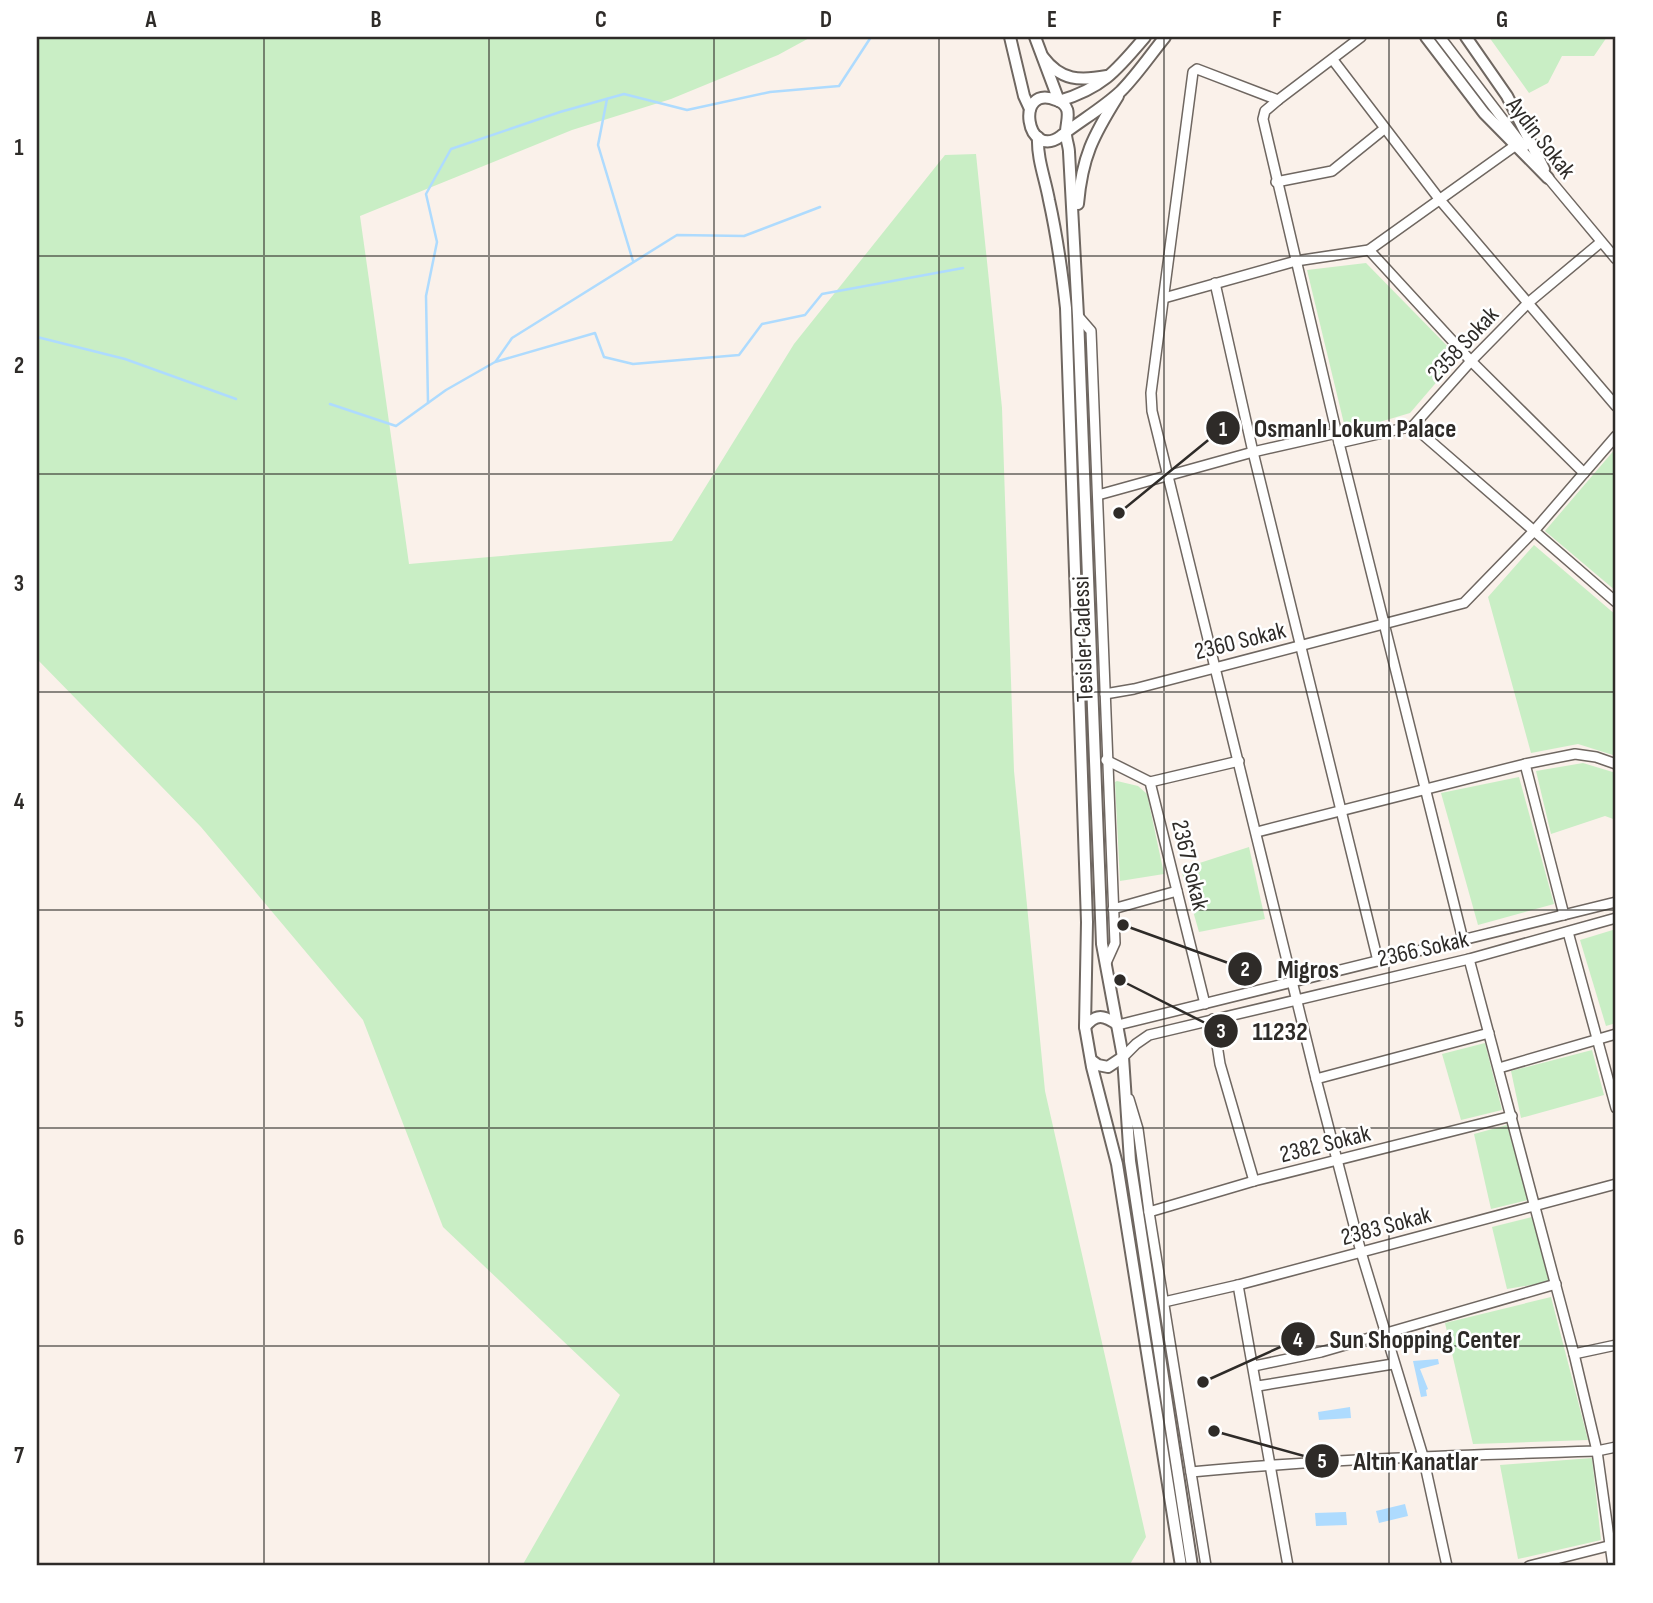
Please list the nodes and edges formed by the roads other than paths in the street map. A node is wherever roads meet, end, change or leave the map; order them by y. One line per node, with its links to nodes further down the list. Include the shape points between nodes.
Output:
1 (1010, 37): 16 (main road)
2 (1035, 37): 10 (main road)
3 (1145, 37): 12 (main road)
4 (1166, 37): 13 (main road)
5 (1361, 37): 11 (street)
6 (1426, 37): 20 (main road, via 1484,113)
7 (1440, 37): 21 (street, Aydin Sokak)
8 (1447, 37): 21 (street)
9 (1466, 37): 21 (main road, via 1507,96)
10 (1044, 57): 12 (main road, via 1052,70 1070,78); 15 (main road)
11 (1333, 60): 14 (street); 17 (street)
12 (1113, 74): 15 (main road, via 1086,92)
13 (1121, 91): 18 (main road); 26 (main road, via 1094,135 1084,166)
14 (1278, 100): 22 (street, via 1265,111 1263,120); 30 (street, via 1197,69 1193,72)
15 (1059, 101): 16 (main road, via 1046,98); 18 (main road, via 1068,111)
16 (1030, 109): 19 (main road, via 1028,121)
17 (1384, 129): 22 (street, via 1332,171); 23 (street)
18 (1066, 131): 19 (main road, via 1056,139); 26 (main road)
19 (1038, 137): 71 (main road, via 1037,155 1049,196 1066,308 1087,922)
20 (1516, 145): 21 (main road); 23 (street)
21 (1548, 178): 24 (street, Aydin Sokak)
22 (1276, 182): 28 (street)
23 (1440, 200): 25 (street); 31 (street)
24 (1601, 242): 27 (street, Aydin Sokak); 31 (street, 2358 Sokak)
25 (1369, 250): 28 (street); 33 (street)
26 (1075, 256): 32 (main road)
27 (1616, 259)
28 (1296, 261): 29 (street); 37 (street)
29 (1215, 283): 30 (street); 38 (street)
30 (1164, 298): 40 (street, via 1151,393)
31 (1528, 303): 33 (street, 2358 Sokak); 34 (street)
32 (1078, 316): 41 (street, Tesisler Cadessi, via 1091,331); 65 (main road, via 1100,921)
33 (1471, 361): 35 (street, 2358 Sokak); 39 (street)
34 (1616, 406)
35 (1413, 426): 37 (street); 42 (street)
36 (1616, 436): 39 (street, 2360 Sokak)
37 (1338, 438): 38 (street); 44 (street)
38 (1254, 452): 40 (street); 45 (street)
39 (1584, 473): 42 (street, 2360 Sokak)
40 (1168, 475): 41 (street); 46 (street)
41 (1098, 495): 47 (street, Tesisler Cadessi)
42 (1533, 532): 43 (street); 44 (street, 2360 Sokak, via 1464,603)
43 (1616, 602)
44 (1386, 625): 45 (street, 2360 Sokak); 53 (street)
45 (1301, 645): 46 (street, 2360 Sokak); 54 (street)
46 (1216, 667): 47 (street, 2360 Sokak); 49 (street)
47 (1105, 694): 48 (street, Tesisler Cadessi)
48 (1106, 761): 52 (street); 58 (street, Tesisler Cadessi)
49 (1239, 761): 52 (street); 55 (street)
50 (1525, 764): 51 (street, via 1575,754); 53 (street); 59 (street)
51 (1616, 764)
52 (1150, 782): 56 (street, 2367 Sokak)
53 (1426, 788): 54 (street); 62 (street)
54 (1341, 810): 55 (street); 64 (street)
55 (1257, 832): 66 (street)
56 (1177, 891): 58 (street); 68 (street, 2367 Sokak)
57 (1616, 902): 59 (street, 2366 Sokak)
58 (1113, 909): 65 (street, Tesisler Cadessi, via 1115,943)
59 (1564, 915): 62 (street, 2366 Sokak)
60 (1616, 918): 61 (street, 2366 Sokak)
61 (1568, 932): 63 (street, 2366 Sokak); 74 (street)
62 (1463, 940): 64 (street, 2366 Sokak)
63 (1468, 959): 67 (street, 2366 Sokak); 72 (street)
64 (1378, 961): 66 (street, 2366 Sokak)
65 (1106, 963): 70 (main road)
66 (1293, 983): 67 (street); 68 (street, 2366 Sokak)
67 (1296, 999): 69 (street, 2366 Sokak); 78 (street)
68 (1205, 1004): 70 (street, 2366 Sokak)
69 (1213, 1019): 75 (street, 2366 Sokak, via 1149,1035); 83 (street, via 1220,1064)
70 (1118, 1025): 71 (main road, via 1097,1017); 75 (main road)
71 (1085, 1027): 76 (main road)
72 (1489, 1033): 77 (street); 78 (street)
73 (1616, 1034): 74 (street)
74 (1597, 1039): 77 (street); 80 (street)
75 (1123, 1057): 76 (main road, via 1108,1067); 79 (main road)
76 (1091, 1060): 103 (main road, via 1117,1164)
77 (1499, 1068): 81 (street)
78 (1316, 1079): 82 (street)
79 (1125, 1086): 86 (street, via 1138,1129); 104 (main road, via 1130,1161)
80 (1616, 1108)
81 (1512, 1116): 82 (street, 2382 Sokak); 85 (street)
82 (1337, 1161): 83 (street, 2382 Sokak); 87 (street)
83 (1254, 1181): 86 (street, 2382 Sokak)
84 (1616, 1184): 85 (street, 2383 Sokak)
85 (1536, 1207): 87 (street, 2383 Sokak); 88 (street)
86 (1149, 1212): 90 (street)
87 (1361, 1252): 89 (street, 2383 Sokak); 91 (street)
88 (1556, 1284): 91 (street); 93 (street)
89 (1238, 1285): 90 (street, 2383 Sokak); 95 (street)
90 (1164, 1302): 101 (street)
91 (1385, 1335): 94 (street); 95 (street)
92 (1616, 1345): 93 (street)
93 (1574, 1354): 98 (street)
94 (1393, 1364): 96 (street); 99 (street)
95 (1254, 1366): 96 (street)
96 (1258, 1387): 100 (street)
97 (1616, 1447): 98 (street)
98 (1597, 1451): 99 (street); 102 (street)
99 (1423, 1456): 100 (street); 107 (street)
100 (1270, 1465): 101 (street); 106 (street)
101 (1191, 1472): 105 (street)
102 (1613, 1545): 108 (street); 109 (street)
103 (1181, 1566)
104 (1192, 1566)
105 (1206, 1566)
106 (1288, 1566)
107 (1447, 1566)
108 (1529, 1566)
109 (1613, 1566)

